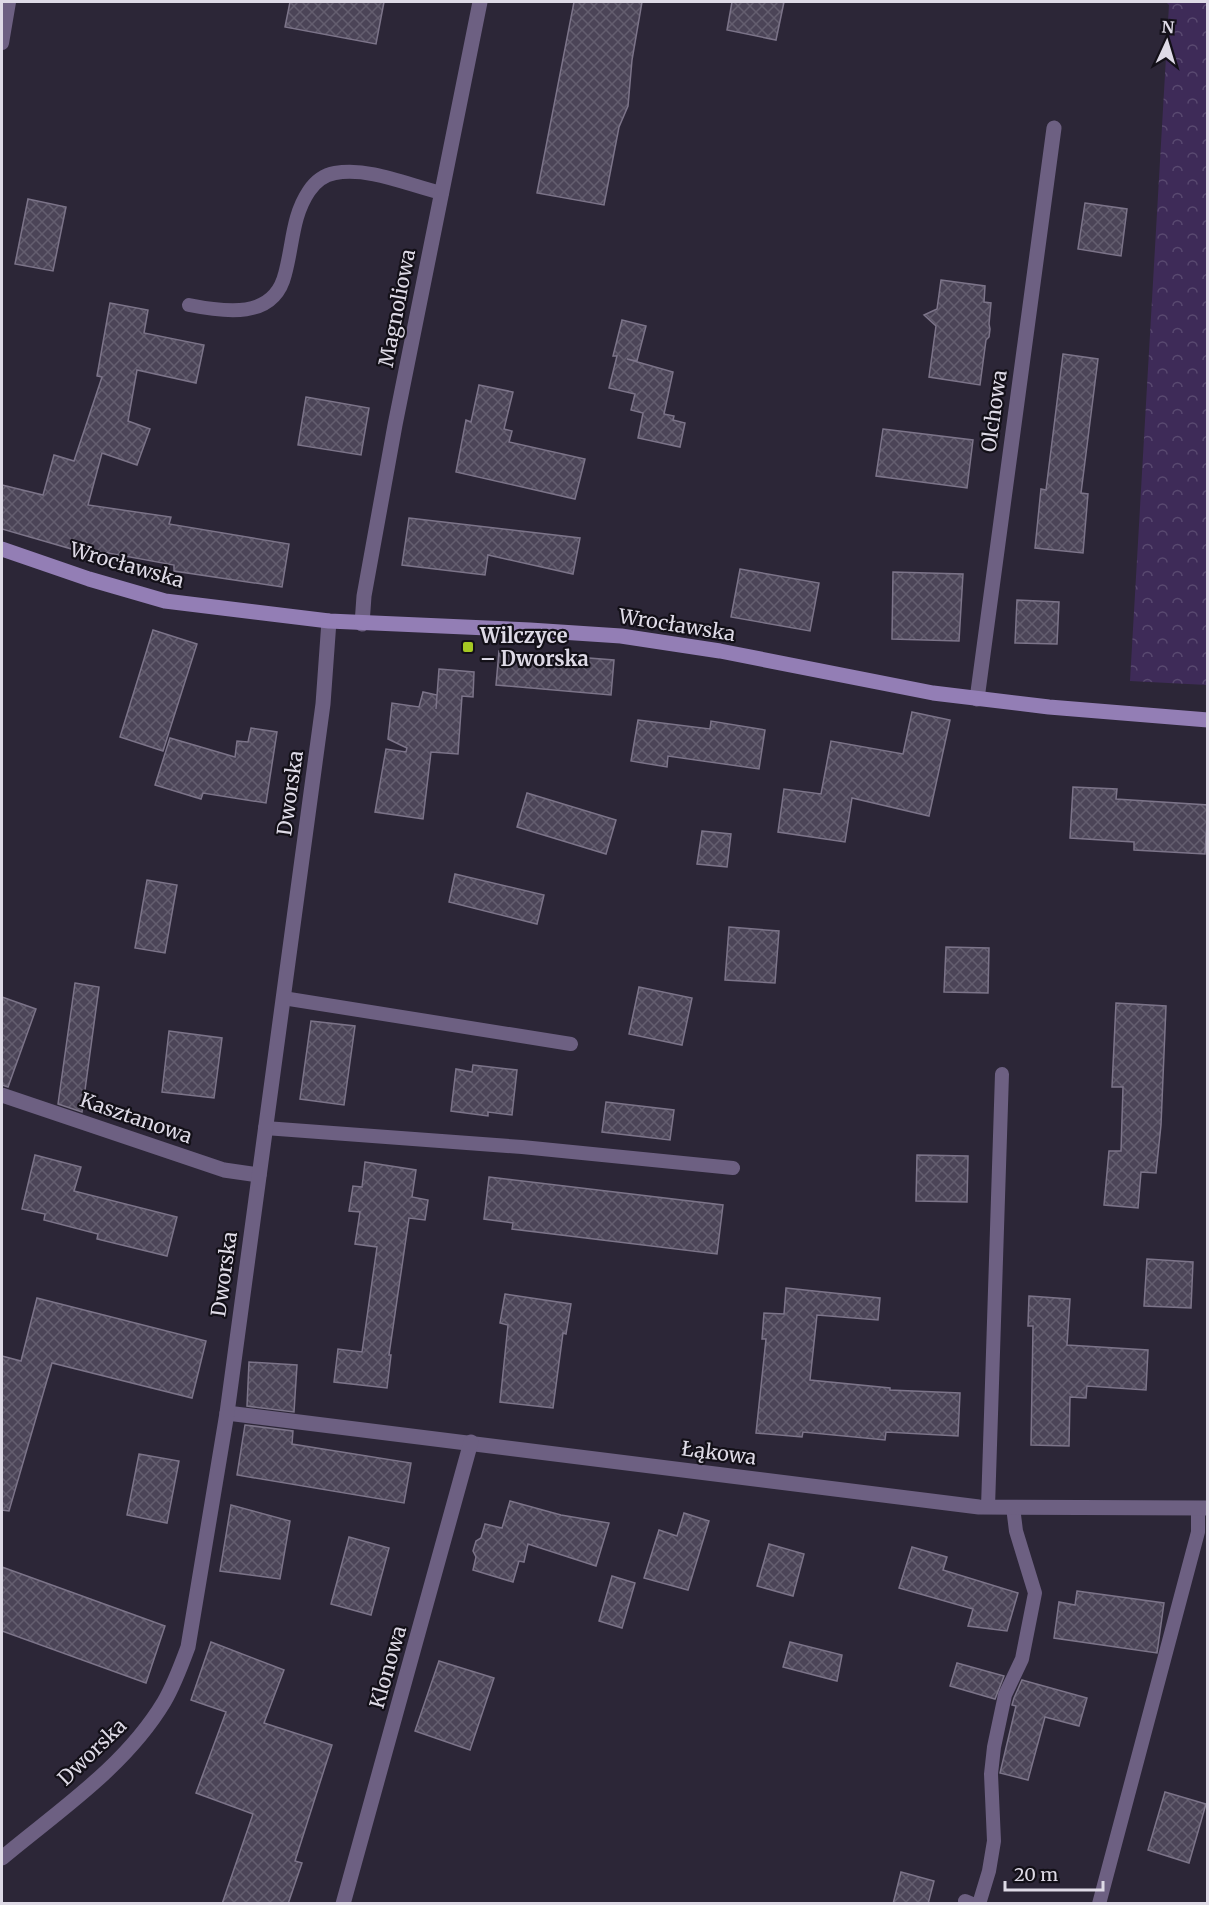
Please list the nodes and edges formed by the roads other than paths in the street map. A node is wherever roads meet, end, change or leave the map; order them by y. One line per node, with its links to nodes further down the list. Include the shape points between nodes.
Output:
1 (9, 2): 3 (lane)
2 (480, 2): 5 (street, Magnoliowa)
3 (2, 43)
4 (1054, 128): 10 (street, Olchowa)
5 (442, 193): 6 (lane, via 385,177 333,173 319,180 300,205 285,274 272,297 259,306 230,312); 9 (street, Magnoliowa, via 364,596)
6 (189, 305)
7 (2, 549): 8 (street, Wrocławska, via 165,601)
8 (329, 621): 9 (street, Wrocławska); 12 (street, Dworska, via 323,704)
9 (362, 624): 10 (street, Wrocławska, via 621,636)
10 (977, 699): 11 (street, Wrocławska)
11 (1208, 720)
12 (283, 998): 13 (lane); 16 (street, Dworska)
13 (571, 1044)
14 (1002, 1074): 21 (lane)
15 (2, 1095): 18 (street, Kasztanowa, via 224,1170)
16 (266, 1128): 17 (lane); 18 (street, Dworska)
17 (733, 1168)
18 (259, 1175): 19 (street, Dworska)
19 (227, 1413): 20 (street, Łąkowa); 24 (street, Dworska, via 188,1647 165,1701 128,1750)
20 (471, 1442): 21 (street, Łąkowa); 26 (street, Klonowa)
21 (988, 1507): 22 (street, Łąkowa)
22 (1013, 1507): 23 (street, Łąkowa); 25 (lane, via 1016,1531 1035,1593 1022,1659 1005,1695 994,1747 994,1841 988,1871)
23 (1203, 1508): 27 (lane)
24 (2, 1858)
25 (972, 1903)
26 (343, 1904)
27 (1099, 1904)

